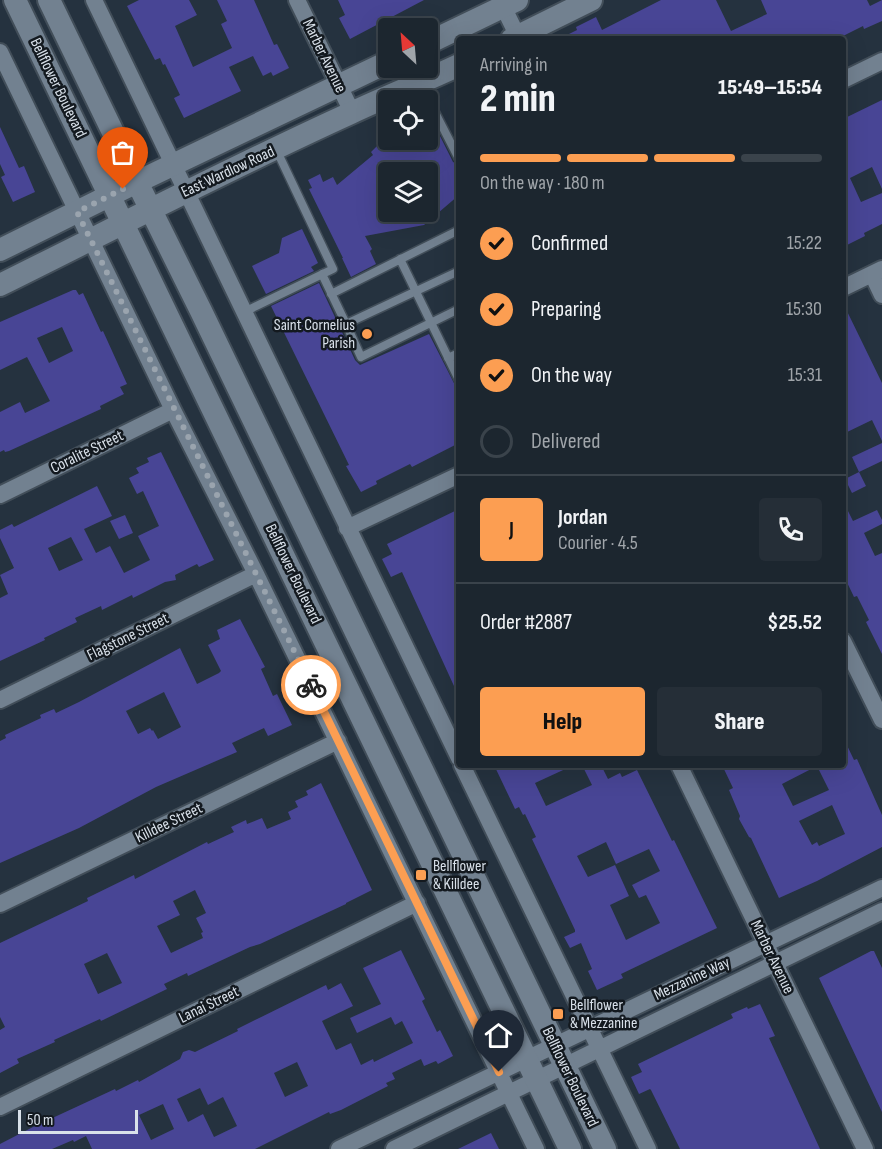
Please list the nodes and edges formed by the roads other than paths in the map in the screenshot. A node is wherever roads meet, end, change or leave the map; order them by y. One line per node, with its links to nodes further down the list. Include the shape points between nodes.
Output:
1 (15, 0): 23 (main road, Bellflower Boulevard)
2 (49, 0): 21 (main road, Bellflower Boulevard)
3 (94, 0): 20 (street)
4 (297, 0): 16 (street, Marber Avenue)
5 (591, 0): 8 (main road)
6 (507, 2): 7 (street); 9 (main road)
7 (516, 36)
8 (520, 36)
9 (438, 38)
10 (0, 52): 25 (street, Bellflower Boulevard)
11 (882, 61): 14 (street)
12 (456, 66): 15 (main road, East Wardlow Road)
13 (378, 67): 16 (main road, East Wardlow Road)
14 (846, 79)
15 (420, 84): 17 (main road, East Wardlow Road); 19 (lane)
16 (339, 86): 17 (street, Marber Avenue); 20 (main road, East Wardlow Road)
17 (352, 112): 18 (main road, East Wardlow Road)
18 (276, 149): 22 (main road, East Wardlow Road); 33 (lane, via 333,269)
19 (456, 153)
20 (174, 165): 21 (main road, East Wardlow Road); 22 (street)
21 (137, 182): 23 (main road, East Wardlow Road); 24 (main road, Bellflower Boulevard)
22 (186, 191): 24 (main road, East Wardlow Road); 40 (street)
23 (110, 196): 25 (main road, East Wardlow Road); 26 (main road, Bellflower Boulevard)
24 (151, 210): 26 (main road, East Wardlow Road); 65 (main road, Bellflower Boulevard)
25 (77, 212): 28 (street, Bellflower Boulevard); 29 (main road, East Wardlow Road)
26 (124, 224): 28 (main road, East Wardlow Road); 67 (main road, Bellflower Boulevard)
27 (456, 231): 30 (lane)
28 (91, 240): 34 (main road, East Wardlow Road); 46 (street, Bellflower Boulevard)
29 (0, 250)
30 (400, 259): 36 (lane); 37 (lane)
31 (877, 271): 35 (street); 38 (street)
32 (456, 272): 36 (lane)
33 (322, 274): 37 (lane); 40 (lane)
34 (0, 285)
35 (846, 286)
36 (416, 292): 41 (lane); 42 (lane)
37 (331, 294): 42 (lane)
38 (882, 295)
39 (456, 310): 41 (lane)
40 (244, 312): 49 (street)
41 (430, 323): 42 (lane, via 361,357); 44 (lane)
42 (346, 324)
43 (456, 354): 44 (lane)
44 (448, 358): 45 (lane)
45 (456, 374)
46 (173, 410): 48 (street, Coralite Street); 50 (street, Bellflower Boulevard)
47 (456, 476): 49 (street)
48 (0, 495)
49 (347, 528): 55 (street)
50 (256, 574): 52 (street, Flagstone Street); 54 (street, Bellflower Boulevard)
51 (846, 647): 53 (street)
52 (0, 700)
53 (882, 720)
54 (338, 741): 59 (street, Bellflower Boulevard); 60 (street, Killdee Street)
55 (456, 752)
56 (463, 768): 64 (street)
57 (680, 768): 62 (street, Marber Avenue)
58 (882, 888): 62 (street, Mezzanine Way)
59 (417, 903): 69 (street, Bellflower Boulevard); 72 (street, Lanai Street)
60 (0, 904)
61 (882, 911): 63 (street, Mezzanine Way)
62 (766, 944): 63 (street, Marber Avenue); 64 (street, Mezzanine Way)
63 (775, 963): 66 (street, Mezzanine Way); 79 (street, Marber Avenue)
64 (590, 1028): 65 (street, Mezzanine Way); 66 (street)
65 (554, 1045): 67 (street, Mezzanine Way); 68 (main road, Bellflower Boulevard)
66 (600, 1049): 68 (street, Mezzanine Way); 78 (street)
67 (526, 1059): 69 (street, Mezzanine Way); 70 (main road, Bellflower Boulevard)
68 (564, 1066): 70 (street, Mezzanine Way); 77 (main road, Bellflower Boulevard)
69 (499, 1072): 71 (street, Bellflower Boulevard); 73 (street, Mezzanine Way)
70 (536, 1080): 71 (street, Mezzanine Way); 76 (main road, Bellflower Boulevard)
71 (510, 1092): 74 (street, Mezzanine Way); 75 (street, Bellflower Boulevard)
72 (0, 1107)
73 (339, 1149)
74 (394, 1149)
75 (536, 1149)
76 (570, 1149)
77 (605, 1149)
78 (648, 1149)
79 (865, 1149)

